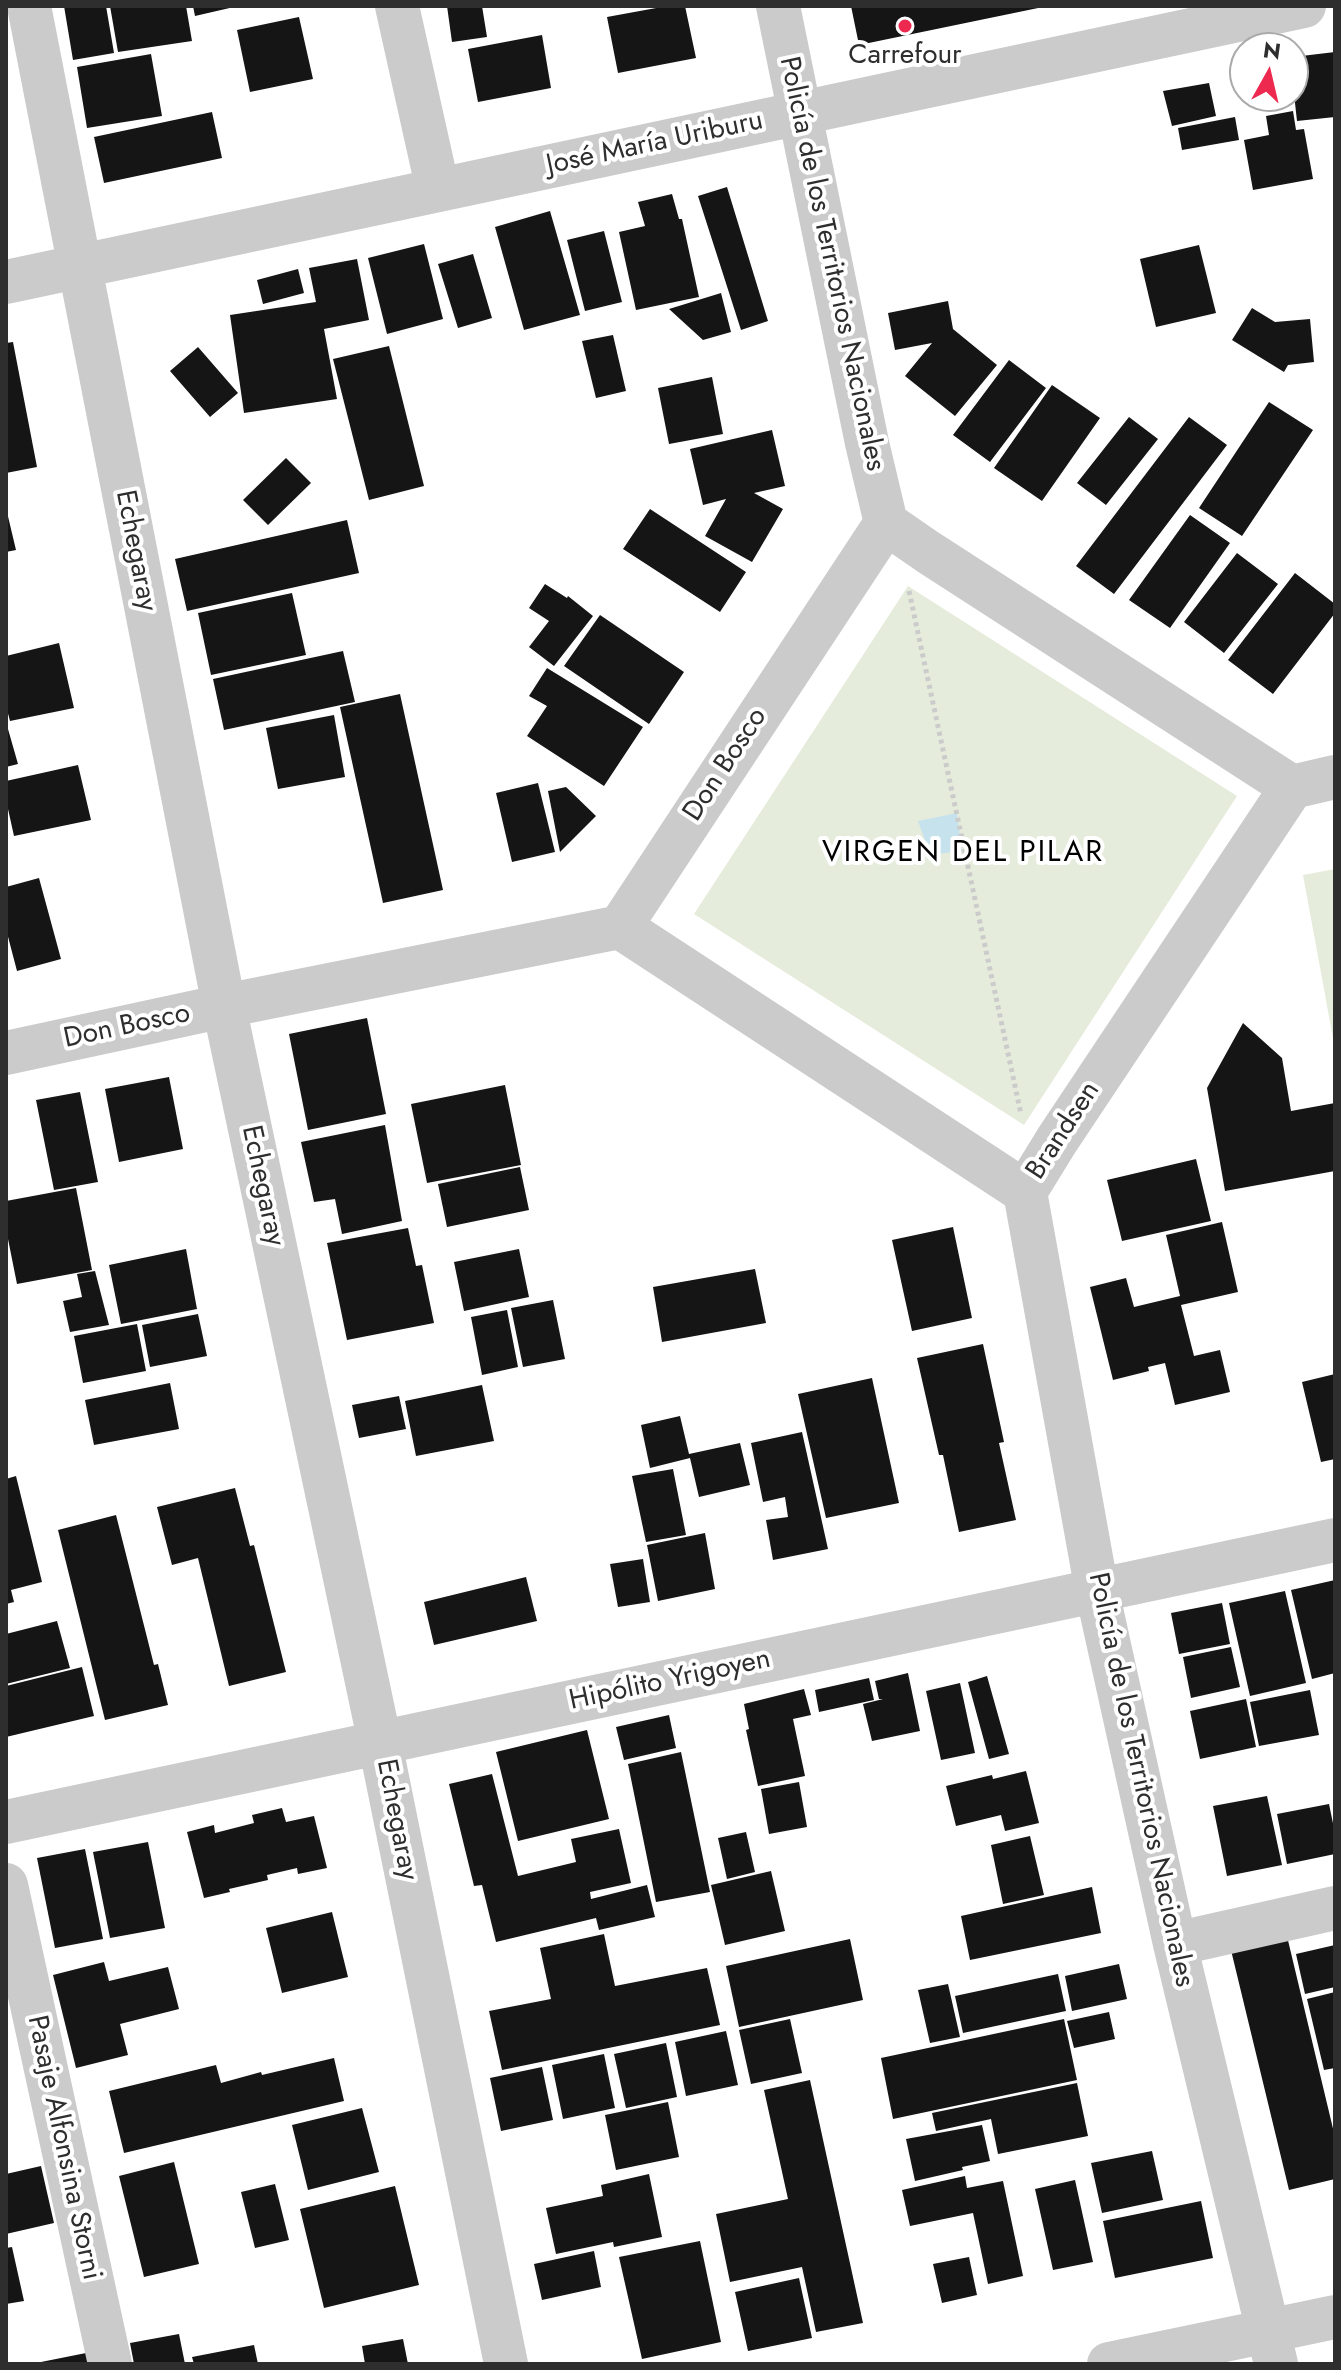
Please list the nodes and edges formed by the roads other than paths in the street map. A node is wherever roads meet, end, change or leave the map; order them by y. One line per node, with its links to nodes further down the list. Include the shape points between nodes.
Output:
1 (29, 6): 7 (street, Echegaray)
2 (397, 6): 6 (street)
3 (778, 6): 5 (street, Policía de los Territorios Nacionales)
4 (1304, 6): 5 (street, José María Uriburu)
5 (799, 113): 6 (street, José María Uriburu); 9 (street, Policía de los Territorios Nacionales)
6 (438, 190): 7 (street, José María Uriburu)
7 (79, 267): 8 (street, José María Uriburu); 13 (street, Echegaray)
8 (6, 282)
9 (886, 523): 11 (street); 12 (street, Don Bosco)
10 (1335, 777): 11 (street)
11 (1292, 787): 15 (street, Brandsen)
12 (620, 927): 13 (street, Don Bosco); 15 (street, Brandsen)
13 (224, 1006): 14 (street, Don Bosco); 18 (street, Echegaray)
14 (6, 1053)
15 (1025, 1192): 17 (street, Policía de los Territorios Nacionales)
16 (1335, 1540): 17 (street, Hipólito Yrigoyen)
17 (1097, 1591): 18 (street, Hipólito Yrigoyen); 22 (street, Policía de los Territorios Nacionales)
18 (380, 1743): 19 (street, Hipólito Yrigoyen); 26 (street, Echegaray)
19 (6, 1822)
20 (6, 1885): 25 (street, Pasaje Alfonsina Storni)
21 (1335, 1908): 22 (street)
22 (1175, 1944): 24 (street, Policía de los Territorios Nacionales)
23 (1335, 2317): 24 (street)
24 (1273, 2348): 27 (street)
25 (110, 2364)
26 (506, 2364)
27 (1109, 2364)

